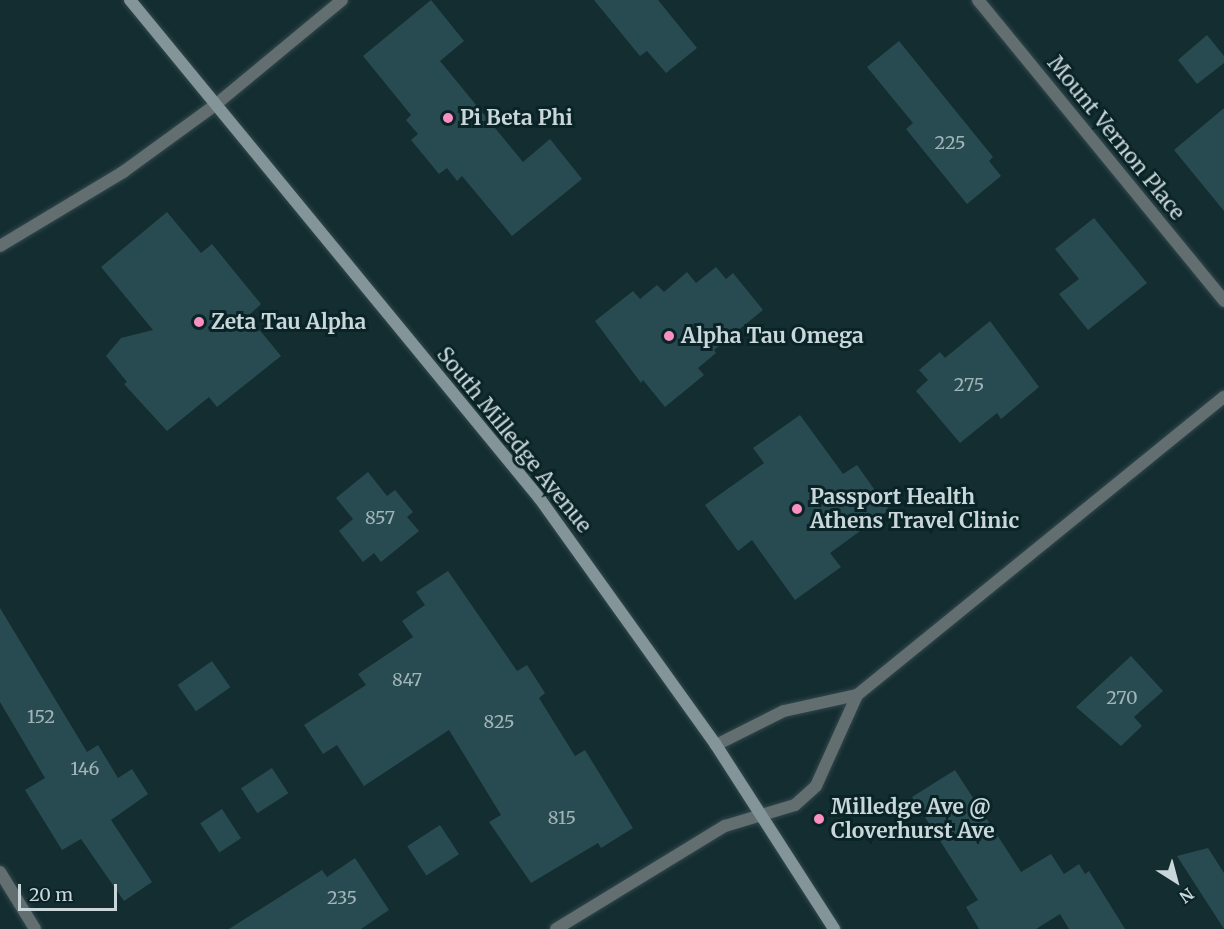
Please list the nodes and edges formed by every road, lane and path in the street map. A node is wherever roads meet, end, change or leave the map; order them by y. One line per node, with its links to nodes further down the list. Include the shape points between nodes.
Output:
1 (130, 0): 4 (main road, South Milledge Avenue)
2 (342, 0): 4 (street)
3 (978, 0): 6 (street, Mount Vernon Place)
4 (214, 106): 5 (street, via 123,172); 9 (main road, South Milledge Avenue, via 540,499)
5 (0, 246)
6 (1224, 301)
7 (1224, 397): 8 (street)
8 (857, 696): 9 (street, via 783,711); 10 (street, via 816,786 795,805)
9 (716, 745): 10 (main road, South Milledge Avenue)
10 (763, 815): 13 (street, via 725,826); 14 (main road, South Milledge Avenue)
11 (0, 872): 12 (street)
12 (35, 929)
13 (556, 929)
14 (834, 929)

